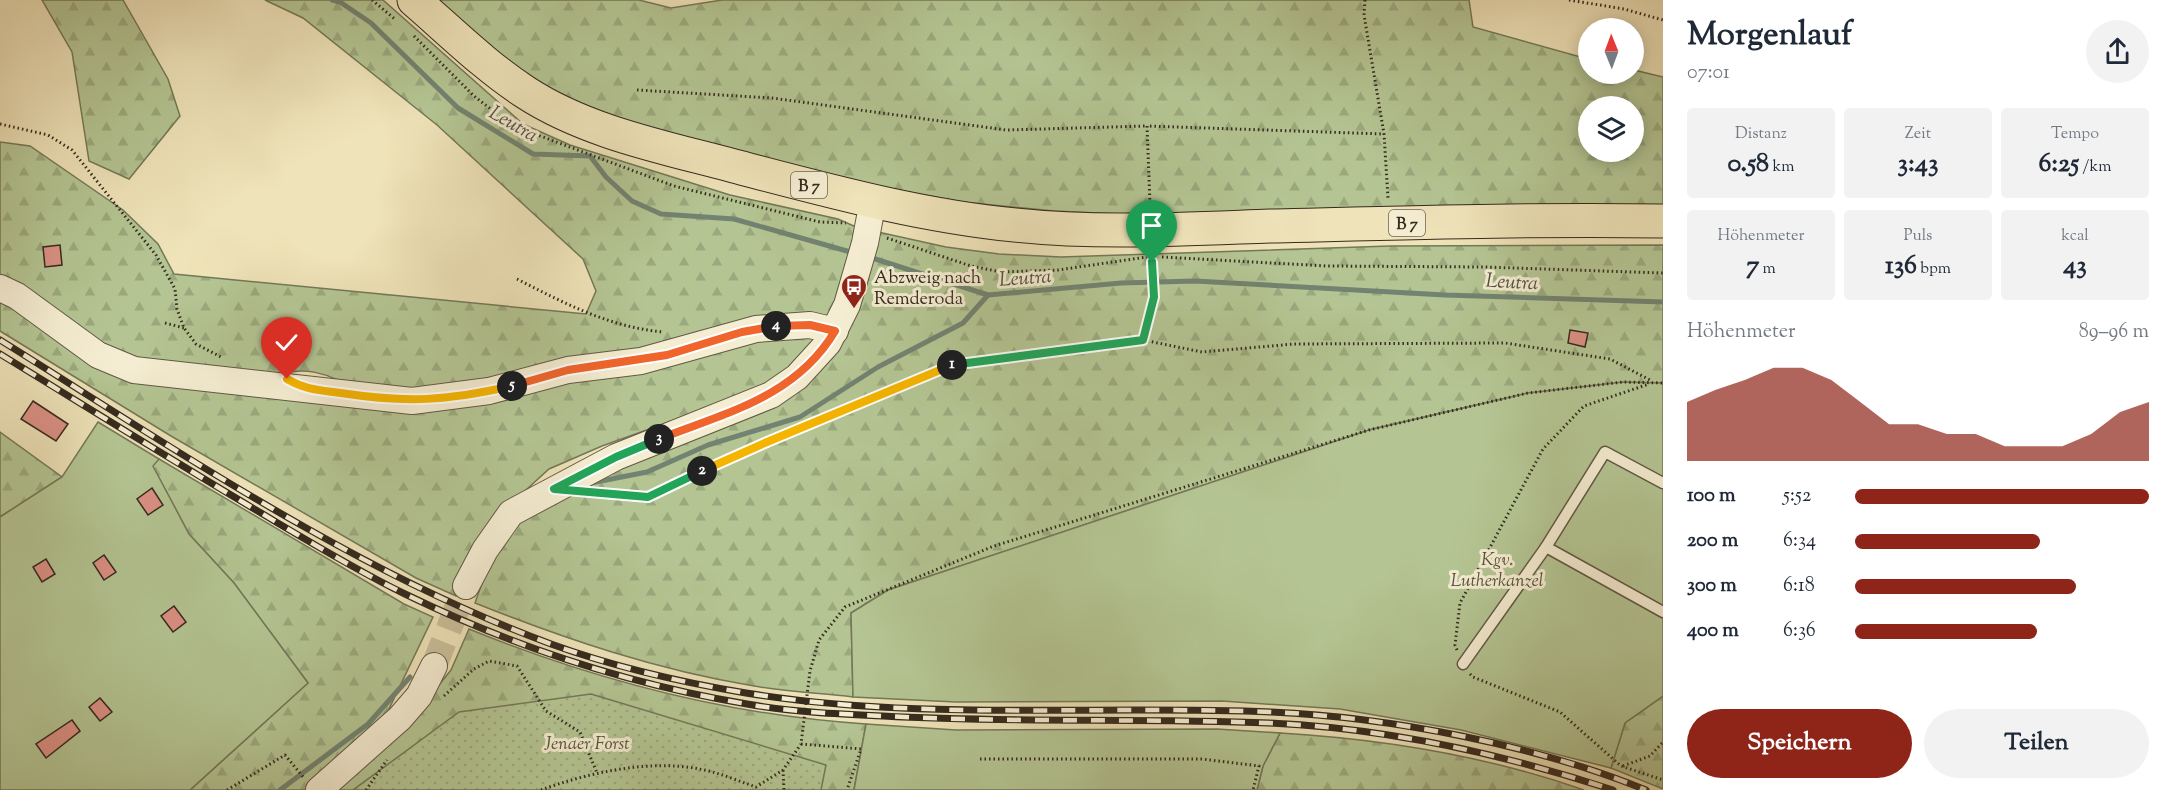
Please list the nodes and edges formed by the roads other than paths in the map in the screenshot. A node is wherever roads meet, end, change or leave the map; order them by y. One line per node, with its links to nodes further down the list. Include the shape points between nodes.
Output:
1 (414, 0): 2 (main road, B 7, via 495,70 526,93 564,113 662,147)
2 (873, 201): 3 (main road, B 7, via 965,220 1020,226 1151,229); 5 (street, via 853,288)
3 (1663, 221)
4 (0, 288): 5 (street, via 98,355 134,370 393,401 458,396 568,370 641,361 756,329 810,325)
5 (835, 331): 8 (street, via 812,361 771,395 616,457 511,513)
6 (1663, 483): 7 (lane, via 1605,452)
7 (1546, 547): 9 (lane); 10 (lane)
8 (466, 586)
9 (1663, 612)
10 (1463, 664)
11 (434, 666): 12 (street, via 419,696 400,718)
12 (313, 786)

